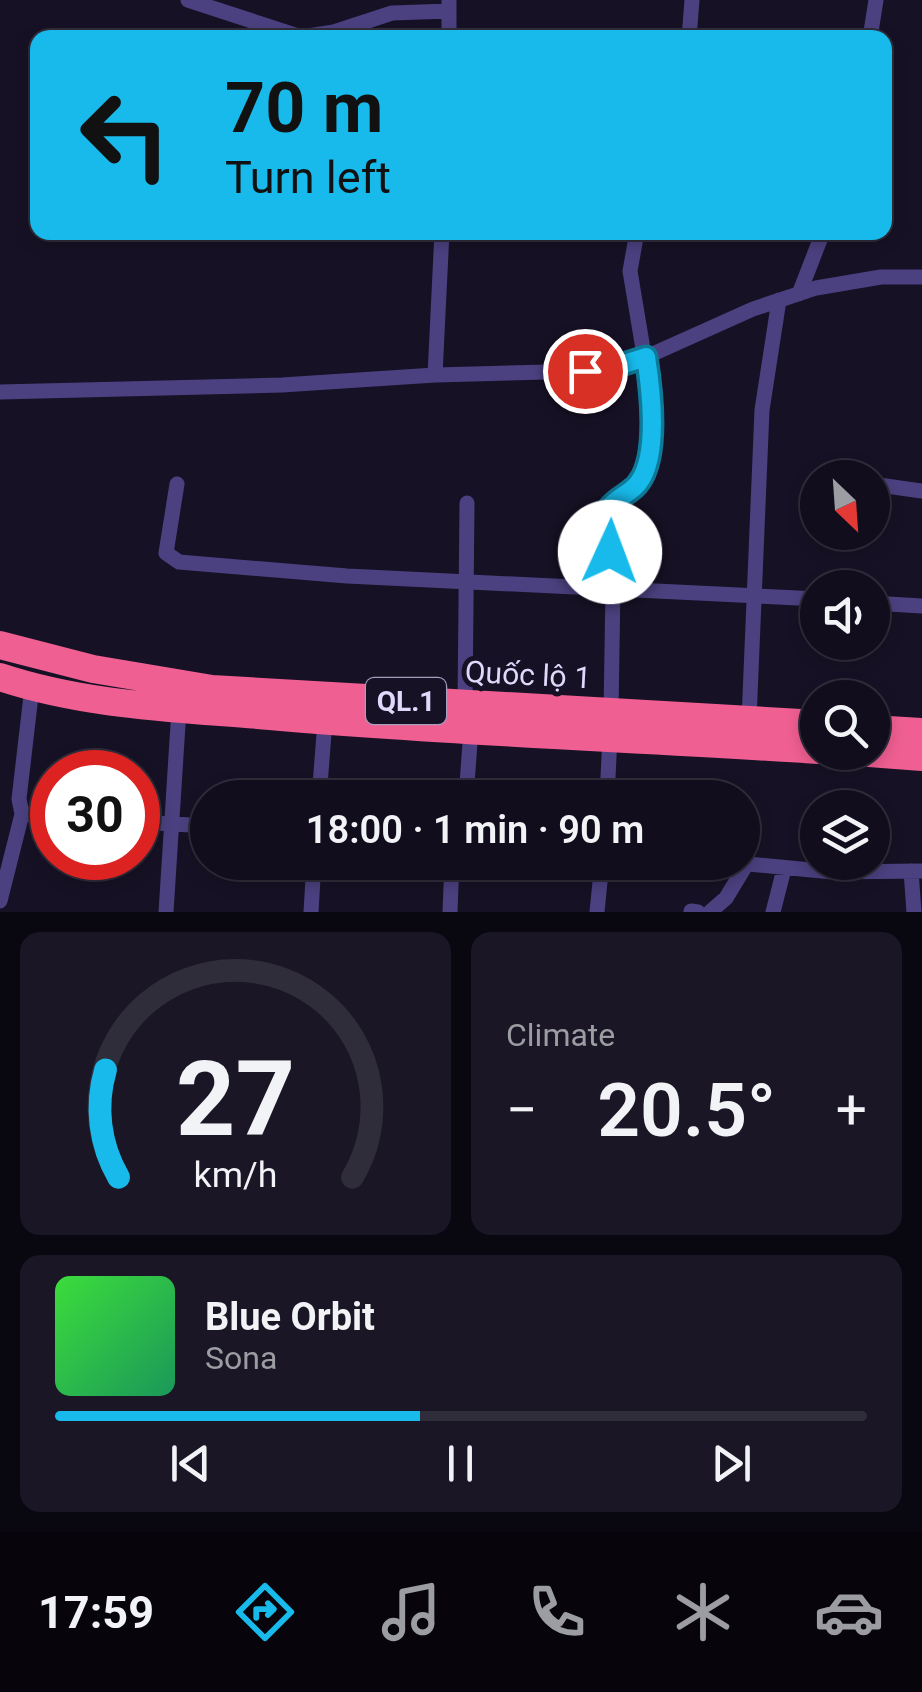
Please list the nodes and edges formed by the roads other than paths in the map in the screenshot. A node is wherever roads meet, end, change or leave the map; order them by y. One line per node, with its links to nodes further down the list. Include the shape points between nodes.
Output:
1 (188, 0): 5 (street)
2 (692, 0): 7 (street)
3 (876, 0): 8 (street)
4 (449, 6): 6 (street, via 392,13)
5 (280, 30)
6 (340, 30)
7 (690, 30)
8 (871, 30)
9 (442, 240): 16 (street)
10 (636, 240): 15 (street, via 630,271)
11 (820, 240): 13 (street)
12 (922, 277): 13 (street, via 881,276)
13 (799, 294): 14 (street)
14 (779, 300): 15 (street); 24 (street, via 762,410)
15 (646, 357): 16 (street, via 585,371); 23 (street, via 652,404 647,467 638,485 609,508)
16 (435, 375): 17 (street)
17 (0, 392)
18 (177, 484): 22 (street, via 166,554 179,562)
19 (890, 487): 20 (street)
20 (922, 491)
21 (467, 503): 22 (street)
22 (468, 582): 23 (street); 32 (street)
23 (612, 587): 24 (street); 36 (street)
24 (754, 594): 25 (street); 33 (street)
25 (800, 598)
26 (890, 603): 27 (street)
27 (922, 606)
28 (0, 645): 32 (highway, Quốc lộ 1 / QL.1, via 92,670 212,690)
29 (0, 676): 30 (highway, Quốc lộ 1 / QL.1)
30 (32, 687): 31 (highway, Quốc lộ 1 / QL.1); 45 (street)
31 (179, 709): 34 (highway, Quốc lộ 1 / QL.1); 48 (street)
32 (468, 717): 34 (highway, Quốc lộ 1 / QL.1); 36 (highway, Quốc lộ 1 / QL.1); 43 (street)
33 (749, 720): 35 (highway, Quốc lộ 1 / QL.1); 36 (highway, Quốc lộ 1 / QL.1)
34 (325, 721): 42 (street)
35 (800, 723)
36 (611, 724): 39 (highway, Quốc lộ 1 / QL.1); 44 (street)
37 (890, 730): 38 (highway)
38 (922, 732)
39 (800, 748)
40 (890, 755): 41 (highway)
41 (922, 757)
42 (320, 780)
43 (466, 780)
44 (608, 780)
45 (22, 814): 46 (street); 57 (street)
46 (30, 815)
47 (160, 825): 48 (street)
48 (172, 826): 49 (street); 58 (street)
49 (190, 826)
50 (760, 867): 51 (street)
51 (784, 869): 52 (street); 63 (street)
52 (916, 871): 64 (street)
53 (313, 880): 59 (street)
54 (451, 880): 60 (street)
55 (600, 880): 61 (street)
56 (737, 880): 62 (street)
57 (0, 901)
58 (166, 912)
59 (310, 912)
60 (450, 912)
61 (597, 912)
62 (710, 912)
63 (773, 912)
64 (914, 912)

